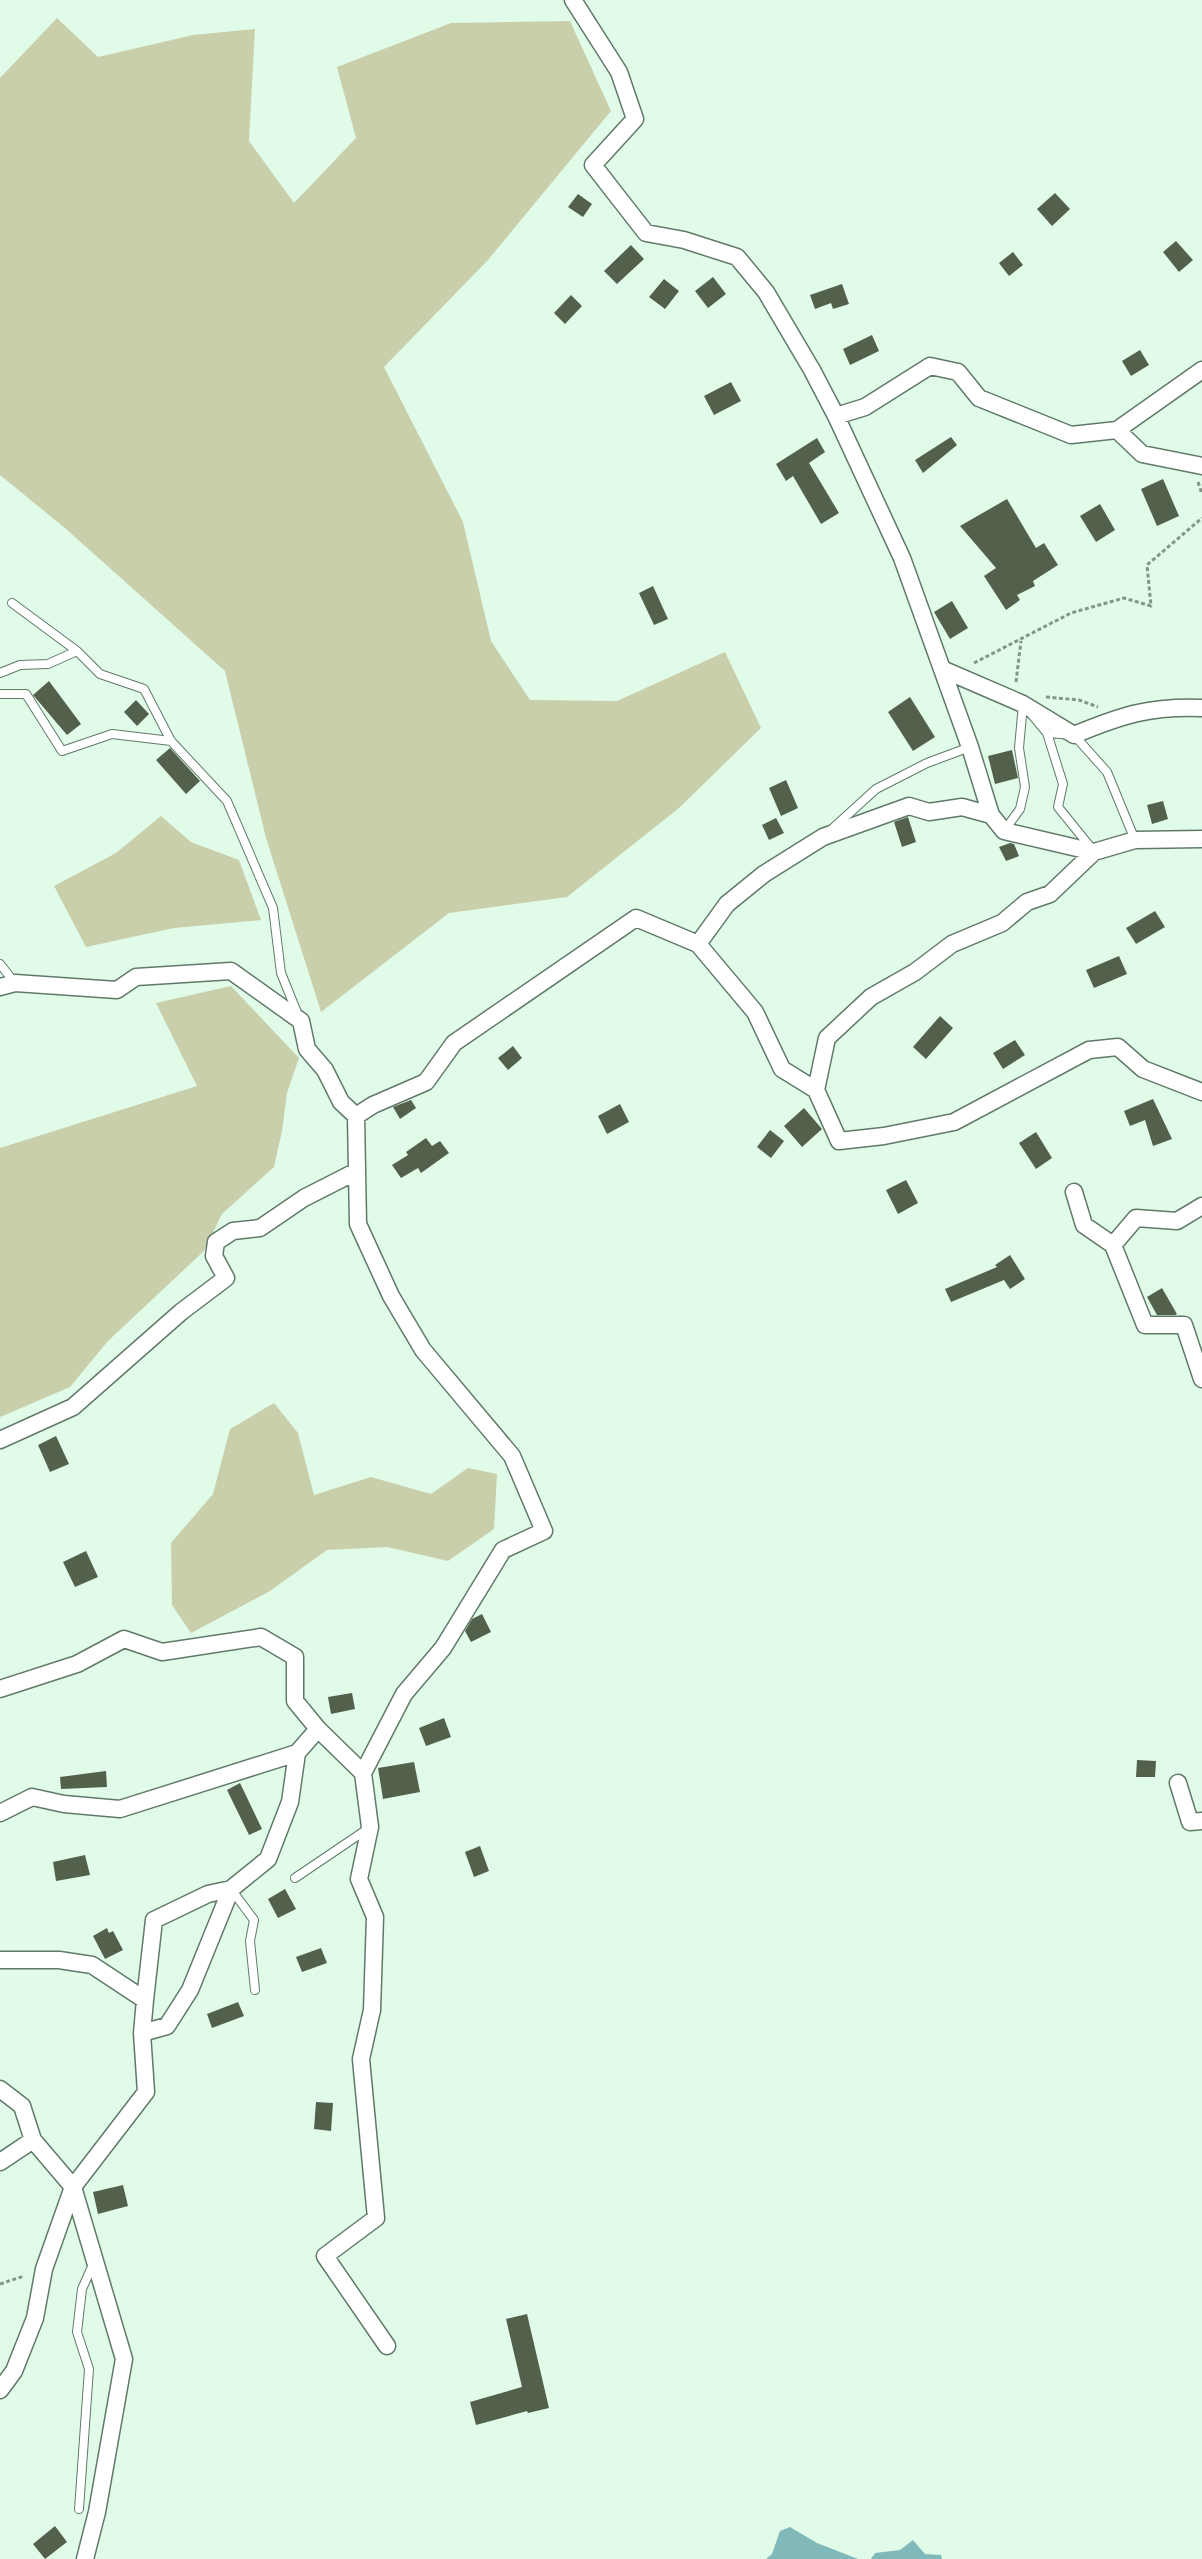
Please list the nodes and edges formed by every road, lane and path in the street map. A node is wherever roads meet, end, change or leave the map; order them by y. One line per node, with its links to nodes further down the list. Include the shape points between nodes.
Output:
1 (573, 0): 3 (street, via 619,72 635,119 593,165 646,233 684,240 737,257 766,292)
2 (1202, 370): 4 (street)
3 (836, 416): 4 (street, via 865,407 930,366 958,372 979,398 1071,435); 11 (street, via 902,558)
4 (1117, 430): 5 (street, via 1142,454)
5 (1202, 466)
6 (1202, 518): 8 (path, via 1147,565 1151,606 1124,598 1071,613)
7 (12, 603): 9 (lane)
8 (1021, 641): 10 (path); 14 (path, via 1015,678)
9 (76, 651): 12 (lane, via 48,664 20,665); 19 (lane, via 100,674 144,688)
10 (972, 664)
11 (942, 669): 14 (street); 20 (street)
12 (0, 673)
13 (0, 694): 19 (lane, via 26,694 62,751 112,734)
14 (1023, 704): 16 (path, via 1035,696 1078,700); 17 (lane); 18 (street); 22 (lane, via 1019,748 1025,787 1020,810)
15 (1202, 708): 16 (street, via 1169,707)
16 (1120, 716): 18 (street)
17 (1047, 733): 18 (lane); 26 (lane, via 1063,784 1058,807)
18 (1074, 735): 25 (lane, via 1107,772)
19 (171, 741): 30 (lane, via 227,801 272,908 281,973)
20 (970, 747): 21 (street); 23 (lane, via 927,763 876,789)
21 (991, 815): 22 (street); 23 (street, via 962,807 929,812 909,806)
22 (1004, 830): 26 (street)
23 (823, 837): 27 (street, via 764,874 727,904)
24 (1202, 839): 25 (street)
25 (1135, 840): 26 (street)
26 (1094, 852): 31 (street, via 1050,894 1026,902 1002,923 952,944 915,972 871,997 827,1038)
27 (698, 944): 31 (street, via 755,1012 782,1068); 33 (street, via 636,918 454,1043 426,1082)
28 (0, 964): 29 (lane)
29 (7, 985): 30 (street, via 117,990 136,977 231,971)
30 (301, 1021): 33 (street, via 307,1049 326,1070 341,1102)
31 (816, 1090): 32 (street, via 838,1141 884,1136 954,1122 1089,1050 1118,1047 1143,1068)
32 (1202, 1092)
33 (356, 1116): 34 (street)
34 (357, 1170): 39 (street, via 304,1198 260,1228 233,1231 216,1242 214,1256 226,1278 181,1312 73,1407); 43 (street, via 358,1224 391,1296 423,1350 512,1456 544,1531 504,1550 443,1648 404,1694)
35 (1074, 1192): 37 (street, via 1084,1225)
36 (1202, 1206): 37 (street, via 1177,1221 1136,1218)
37 (1113, 1244): 38 (street, via 1145,1325 1184,1325)
38 (1202, 1380)
39 (0, 1440)
40 (0, 1689): 41 (street, via 77,1664 124,1639 162,1652 261,1637 295,1657 295,1701)
41 (318, 1729): 42 (street); 43 (street)
42 (297, 1753): 45 (street, via 120,1809 64,1804 32,1797); 49 (street, via 290,1802 268,1859)
43 (363, 1773): 47 (street)
44 (1178, 1783): 46 (street, via 1190,1822)
45 (0, 1813)
46 (1202, 1821)
47 (370, 1827): 48 (lane); 61 (street, via 359,1879 375,1917 372,2010 361,2059 376,2218 325,2256)
48 (295, 1878)
49 (231, 1889): 51 (lane, via 254,1920 250,1942); 52 (street, via 208,1894 154,1920); 53 (street, via 190,1990 167,2026)
50 (0, 1960): 52 (street, via 59,1960 92,1965)
51 (255, 1990)
52 (146, 2000): 53 (street)
53 (142, 2033): 57 (street, via 146,2092)
54 (0, 2089): 55 (street, via 22,2106)
55 (33, 2140): 56 (street); 57 (street)
56 (0, 2162)
57 (73, 2187): 58 (street); 59 (street)
58 (94, 2260): 63 (lane, via 82,2289 77,2332 88,2369); 64 (street, via 124,2359 97,2512)
59 (44, 2269): 60 (path); 62 (street, via 35,2318 14,2371)
60 (0, 2284)
61 (387, 2346)
62 (0, 2390)
63 (79, 2509)
64 (85, 2559)

